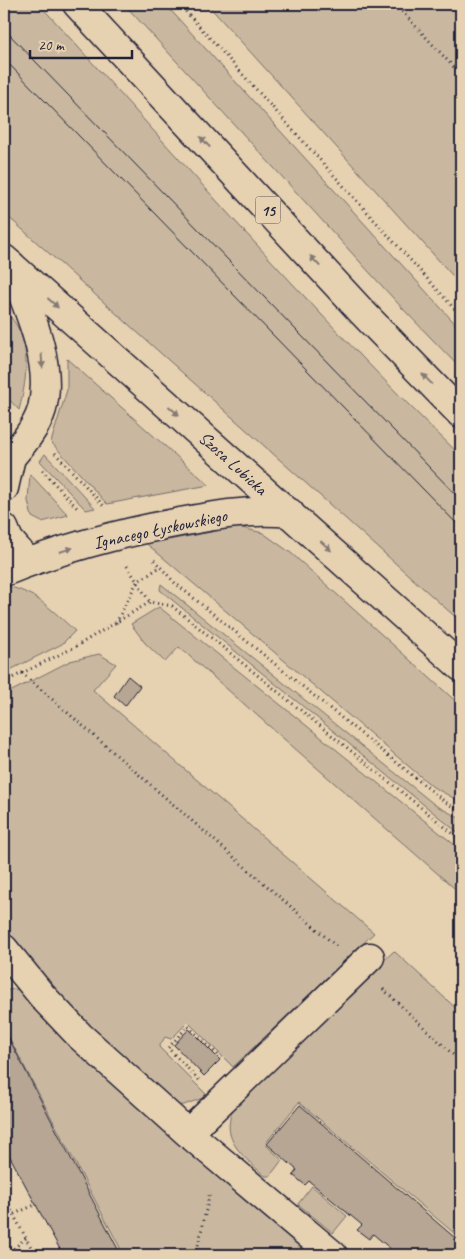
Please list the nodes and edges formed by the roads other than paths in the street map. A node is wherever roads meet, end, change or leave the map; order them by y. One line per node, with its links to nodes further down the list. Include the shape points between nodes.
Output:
1 (77, 4): 3 (street, 15, one-way to 1, via 362,312)
2 (7, 262): 4 (street, one-way to 4, via 41,350 44,382 42,408 32,430); 6 (street, Szosa Lubicka, one-way to 6)
3 (461, 414)
4 (7, 461): 5 (street)
5 (4, 488)
6 (290, 513): 8 (street, Ignacego Łyskowskiego, one-way to 6, via 128,532 229,513); 9 (street, Szosa Lubicka, one-way to 9)
7 (4, 528): 8 (street)
8 (16, 567)
9 (461, 666)
10 (4, 949): 12 (street, via 80,1036)
11 (365, 962): 12 (street)
12 (188, 1132): 13 (street)
13 (334, 1255)

